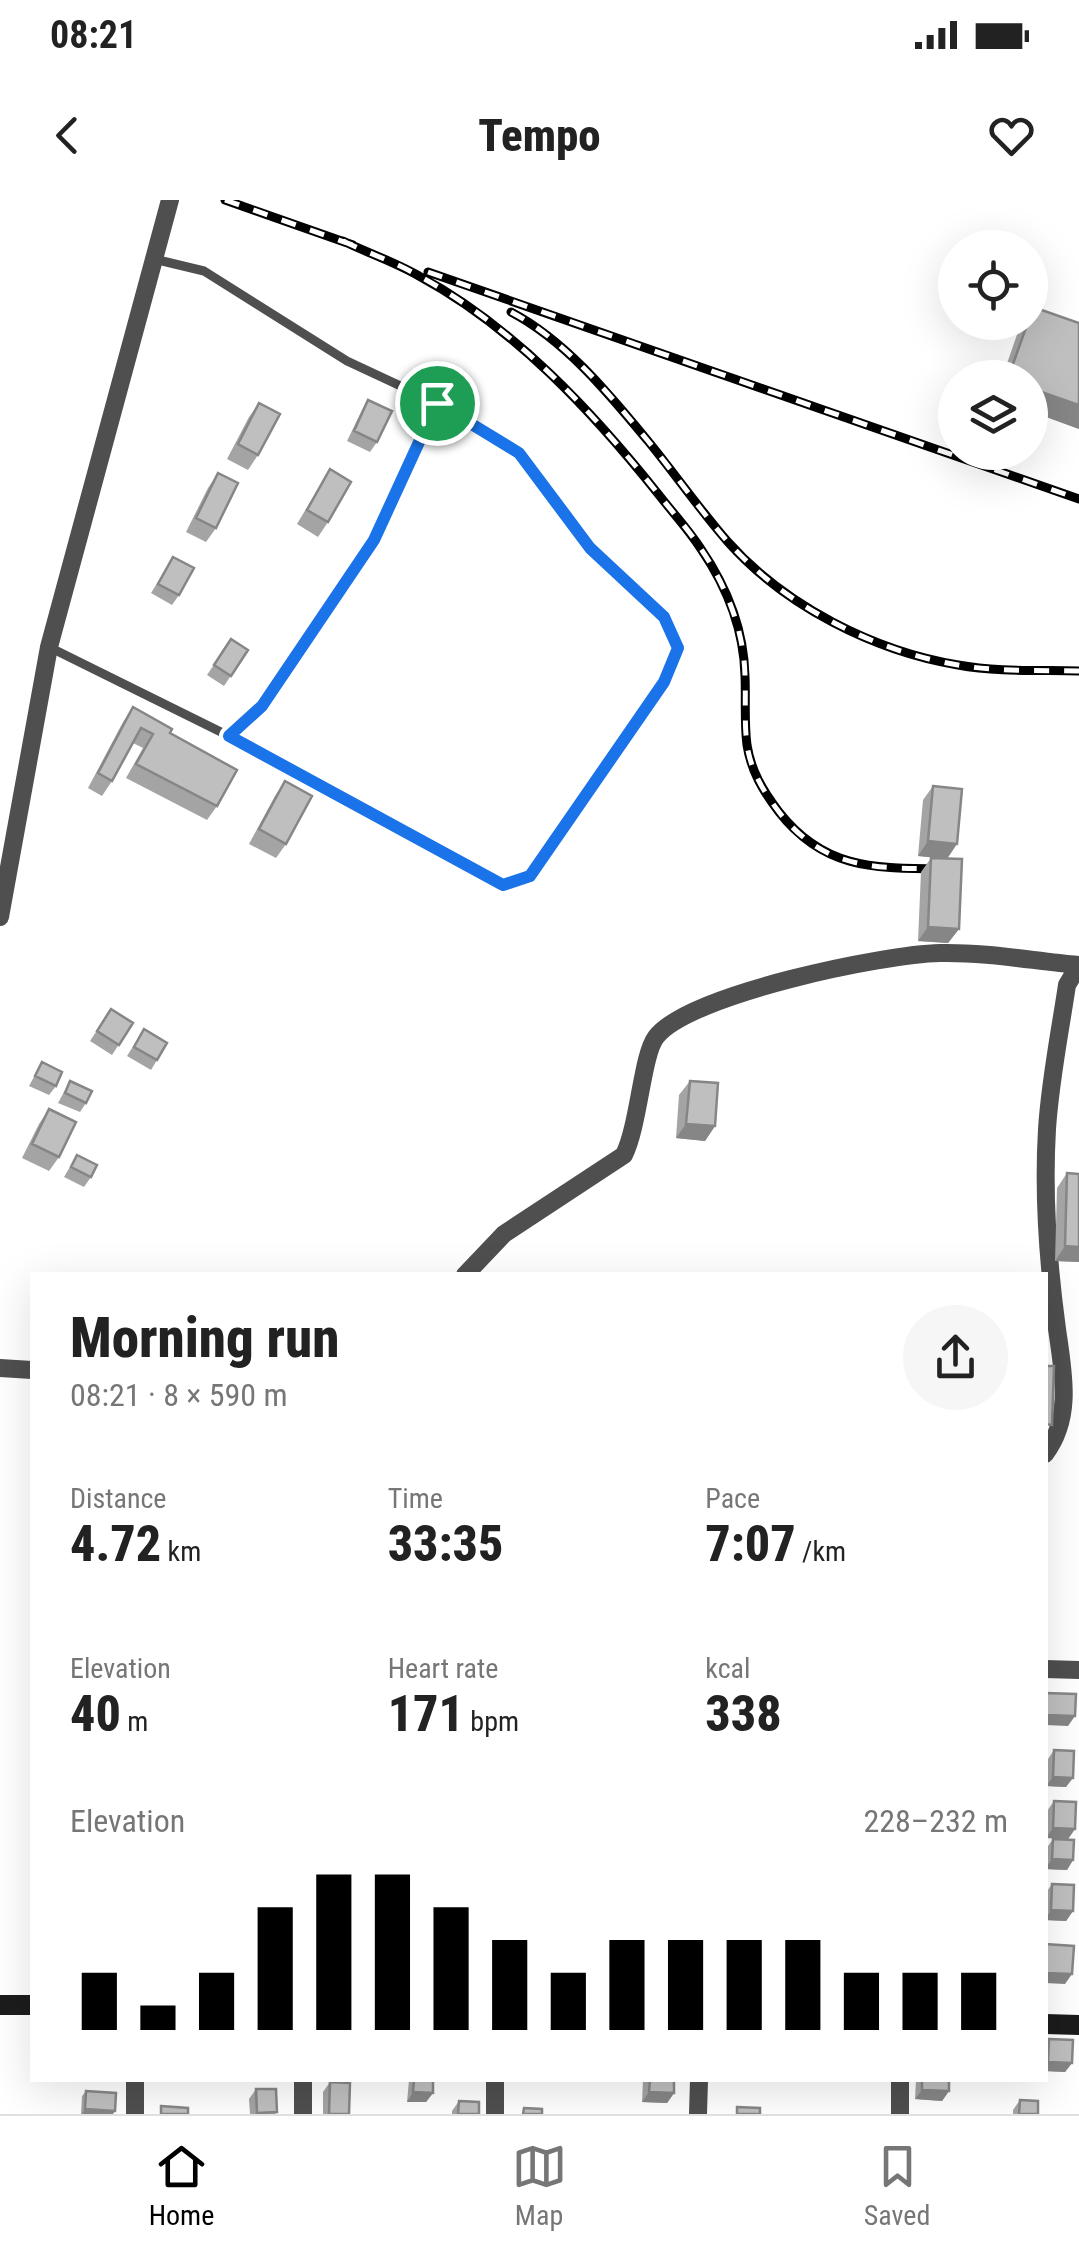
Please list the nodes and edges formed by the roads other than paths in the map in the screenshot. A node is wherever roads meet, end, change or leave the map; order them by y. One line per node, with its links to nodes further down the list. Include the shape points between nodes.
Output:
1 (170, 200): 2 (street)
2 (154, 258): 3 (lane, via 204,271 347,361); 4 (street)
3 (437, 403): 5 (lane, via 374,540 262,706); 5 (lane, via 519,453 590,548 664,617 678,648 664,682 530,876 503,885)
4 (50, 647): 5 (lane); 6 (street)
5 (229, 736)
6 (5, 860): 7 (street)
7 (0, 917)
8 (1079, 965): 9 (street, via 939,953 816,972 709,1004 652,1042 624,1155 504,1234); 12 (street, via 1067,985 1047,1128 1048,1263 1064,1384 1063,1418)
9 (468, 1272)
10 (0, 1368): 11 (street)
11 (30, 1370)
12 (1048, 1450)
13 (1048, 1669): 14 (street)
14 (1079, 1670)
15 (0, 2005): 16 (street)
16 (30, 2005)
17 (1048, 2024): 18 (street)
18 (1079, 2024)
19 (135, 2082): 24 (street)
20 (303, 2082): 25 (street)
21 (495, 2082): 26 (street)
22 (698, 2082): 27 (street)
23 (900, 2082): 28 (street)
24 (134, 2114)
25 (303, 2114)
26 (495, 2114)
27 (698, 2114)
28 (900, 2114)

